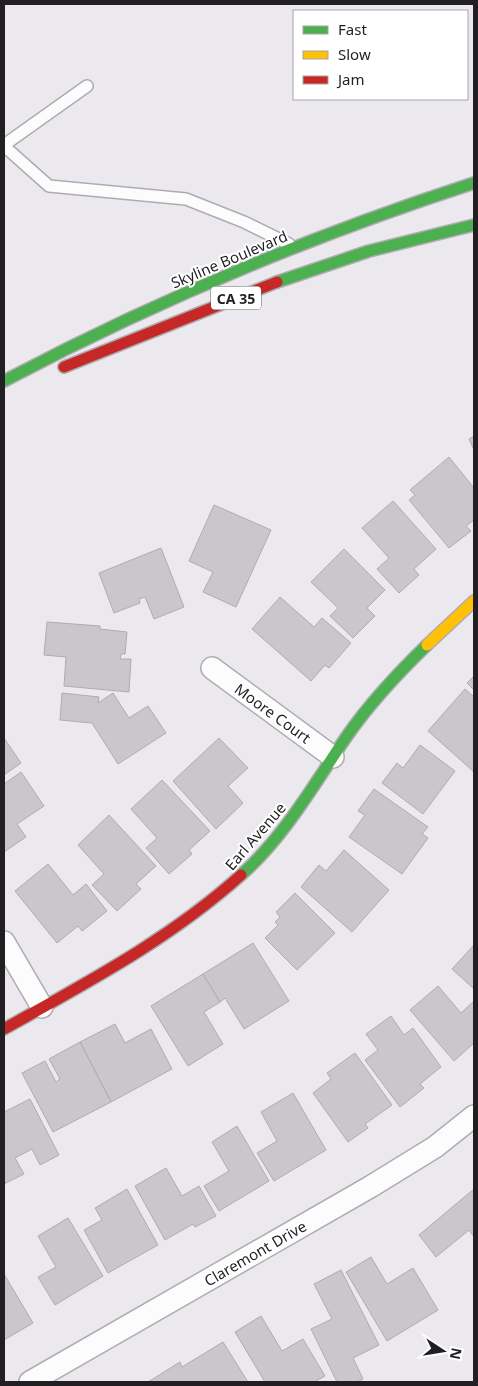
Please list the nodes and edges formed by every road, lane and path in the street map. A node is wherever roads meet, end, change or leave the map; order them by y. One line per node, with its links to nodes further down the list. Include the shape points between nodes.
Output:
1 (86, 86): 2 (lane)
2 (4, 145): 5 (lane, via 49,186 186,198)
3 (474, 183): 5 (main road, Skyline Boulevard / CA 35)
4 (474, 225): 6 (main road, CA 35, via 426,236 280,282)
5 (295, 247): 8 (main road, Skyline Boulevard / CA 35, via 89,336)
6 (56, 370)
7 (38, 377): 9 (main road)
8 (4, 382)
9 (4, 390)
10 (474, 601): 12 (main road, Earl Avenue, via 398,675)
11 (212, 668): 12 (street, Moore Court)
12 (333, 757): 14 (main road, Earl Avenue, via 290,822 214,901 163,938)
13 (4, 942): 14 (street)
14 (42, 1007): 15 (main road, Earl Avenue)
15 (4, 1029)
16 (474, 1116): 17 (street, Claremont Drive, via 434,1147 370,1187)
17 (30, 1382)

